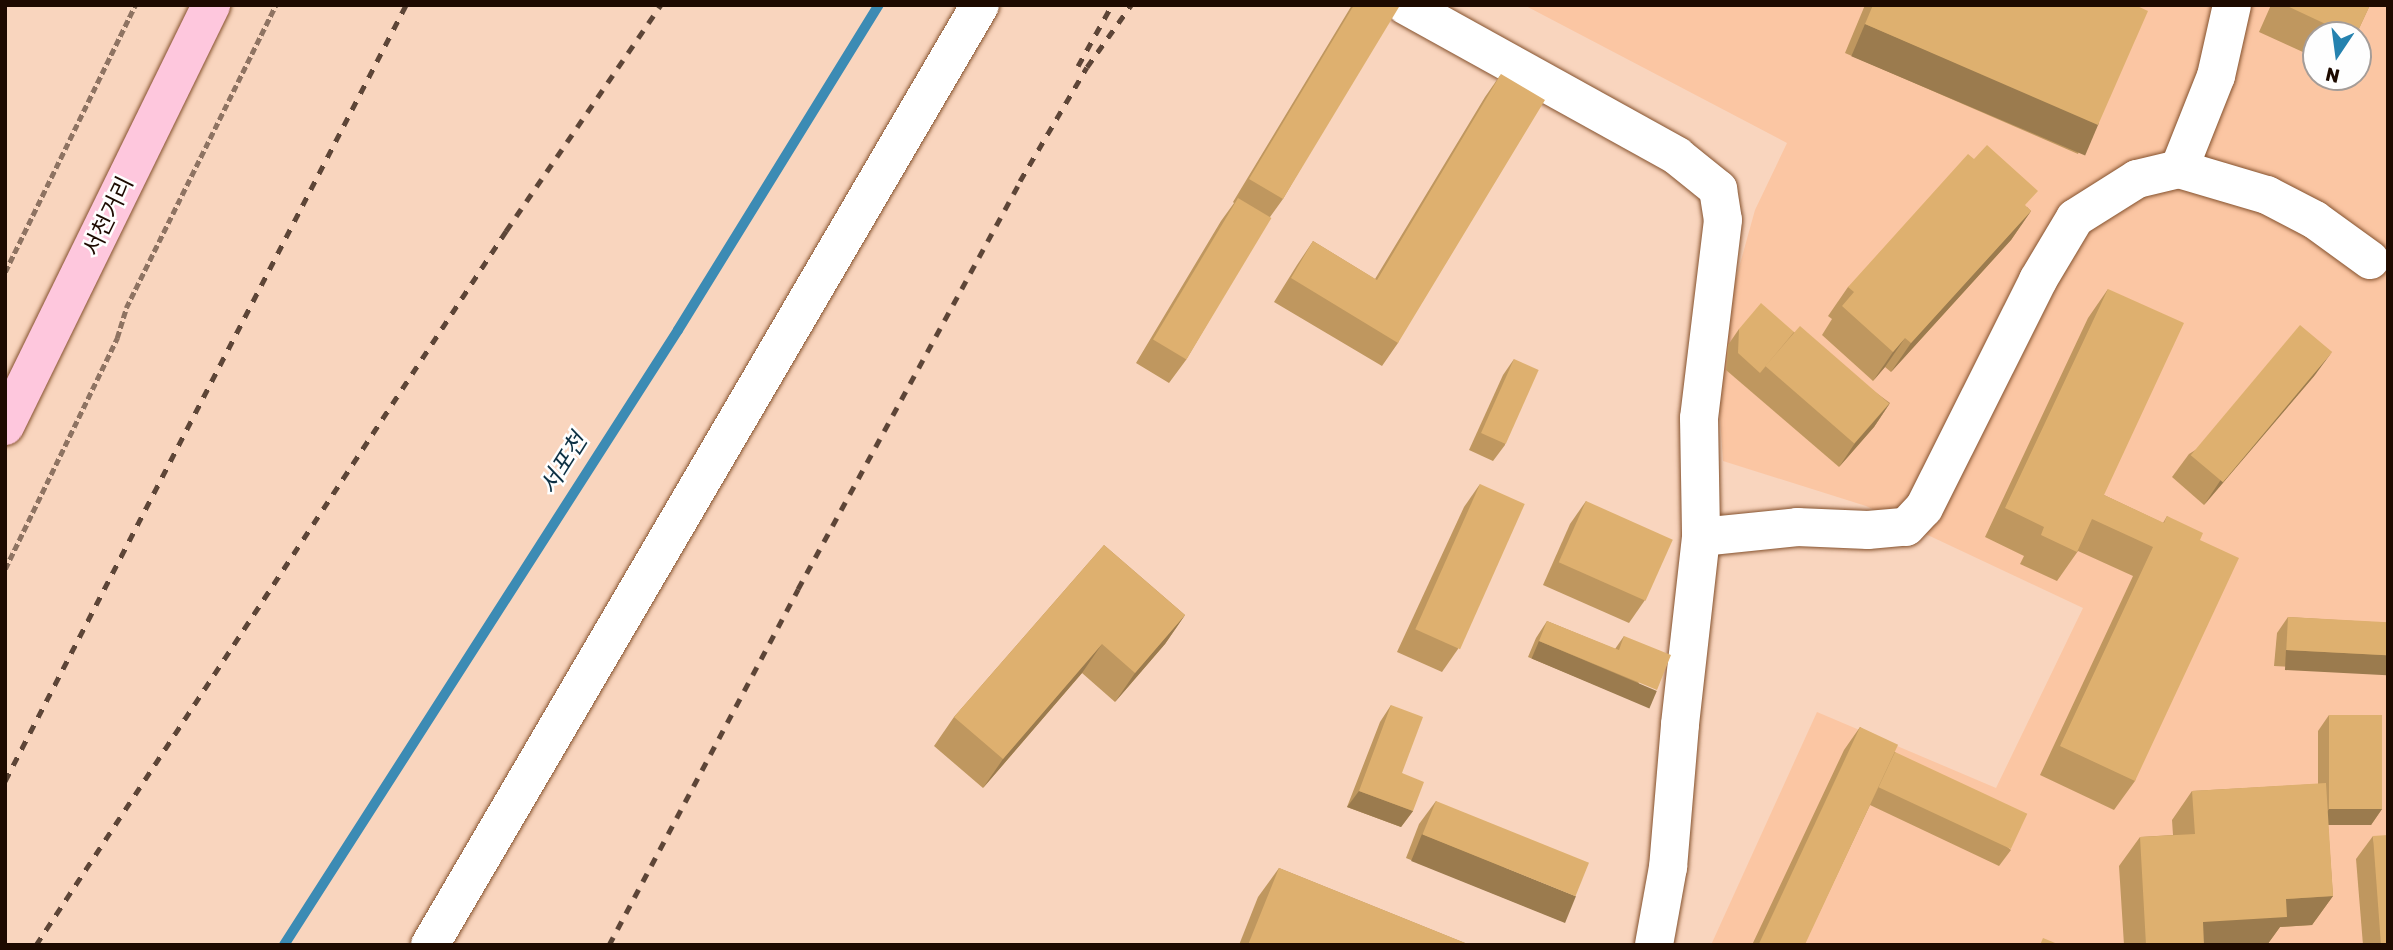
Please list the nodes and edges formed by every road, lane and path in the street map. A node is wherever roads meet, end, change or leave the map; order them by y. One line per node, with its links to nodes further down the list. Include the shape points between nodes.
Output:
1 (135, 5): 9 (path)
2 (211, 5): 10 (main road, 서천거리)
3 (276, 5): 12 (path, via 126,308 117,338)
4 (980, 5): 13 (street)
5 (1405, 5): 11 (street, via 1677,156 1718,189 1723,220 1699,418)
6 (2232, 5): 7 (street, via 2216,76)
7 (2179, 169): 8 (street, via 2267,195 2315,220); 11 (street, via 2137,179 2075,218 2038,280 1924,508 1906,527 1797,527)
8 (2370, 260)
9 (5, 272)
10 (5, 426)
11 (1701, 537): 14 (street, via 1668,867)
12 (5, 569)
13 (430, 945)
14 (1654, 945)

